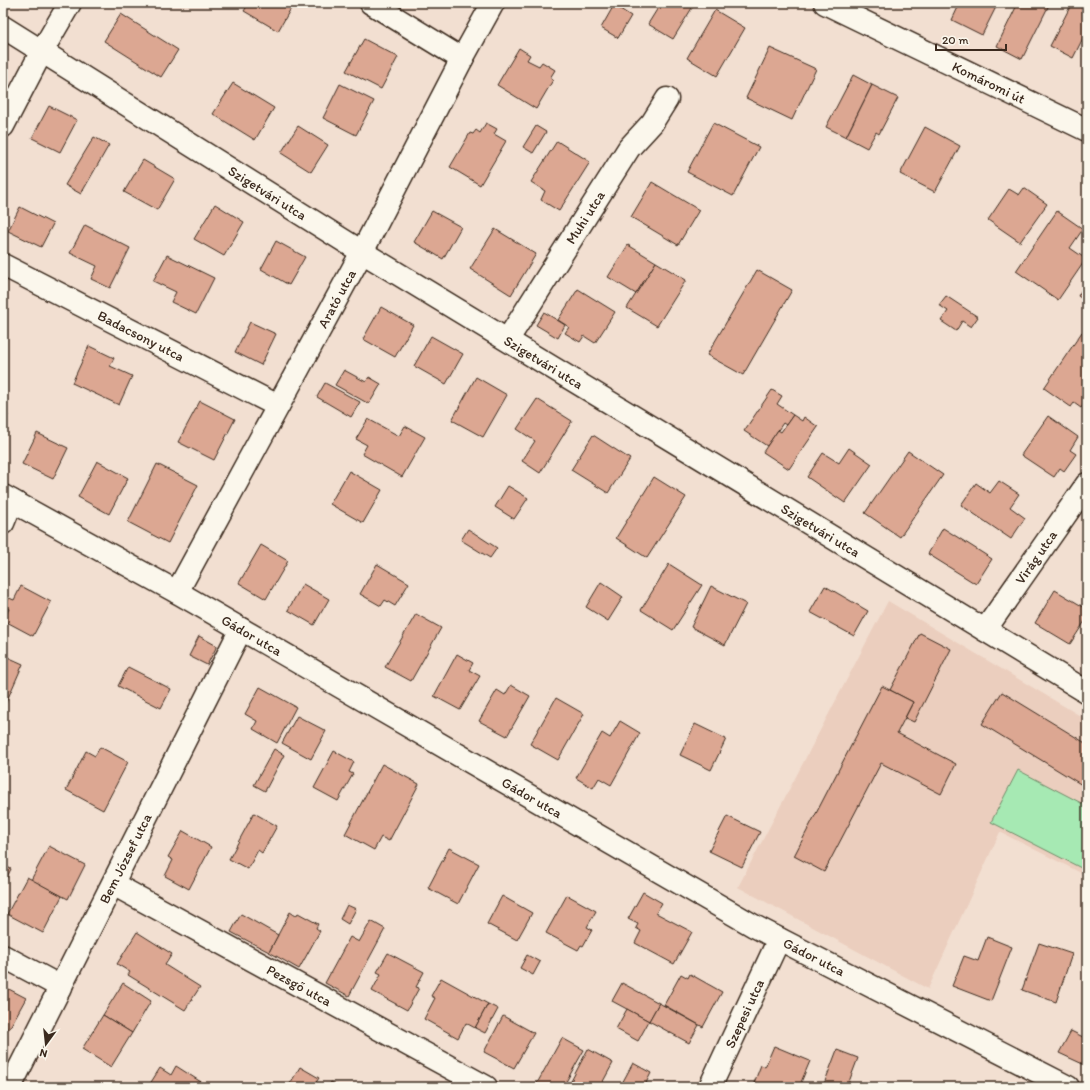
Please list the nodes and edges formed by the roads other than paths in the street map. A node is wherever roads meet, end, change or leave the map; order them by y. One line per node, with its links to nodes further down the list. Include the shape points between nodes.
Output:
1 (70, 3): 6 (street)
2 (371, 3): 7 (street)
3 (493, 3): 7 (street, Arató utca)
4 (825, 3): 10 (street, Komáromi út)
5 (3, 27): 6 (street, Szigetvári utca)
6 (42, 51): 9 (street); 11 (street, Szigetvári utca)
7 (462, 59): 11 (street, Arató utca)
8 (667, 99): 13 (street, Muhi utca, via 652,124 629,148)
9 (3, 126)
10 (1087, 130)
11 (362, 252): 13 (street, Szigetvári utca); 14 (street, Arató utca)
12 (3, 265): 14 (street, Badacsony utca)
13 (508, 339): 20 (street, Szigetvári utca)
14 (278, 406): 18 (street, Arató utca)
15 (1087, 484): 20 (street, Virág utca)
16 (8, 498): 17 (street); 18 (street, Gádor utca)
17 (3, 523)
18 (177, 592): 19 (street, Gádor utca)
19 (241, 629): 22 (street, Bem József utca); 23 (street, Gádor utca)
20 (985, 630): 21 (street, Szigetvári utca)
21 (1087, 692)
22 (113, 884): 25 (street, Bem József utca); 27 (street, Pezsgő utca)
23 (779, 939): 28 (street, Szepesi utca); 29 (street, Gádor utca)
24 (3, 956): 25 (street)
25 (61, 987): 26 (street, Bem József utca)
26 (10, 1087)
27 (486, 1087)
28 (710, 1087)
29 (1068, 1087)

